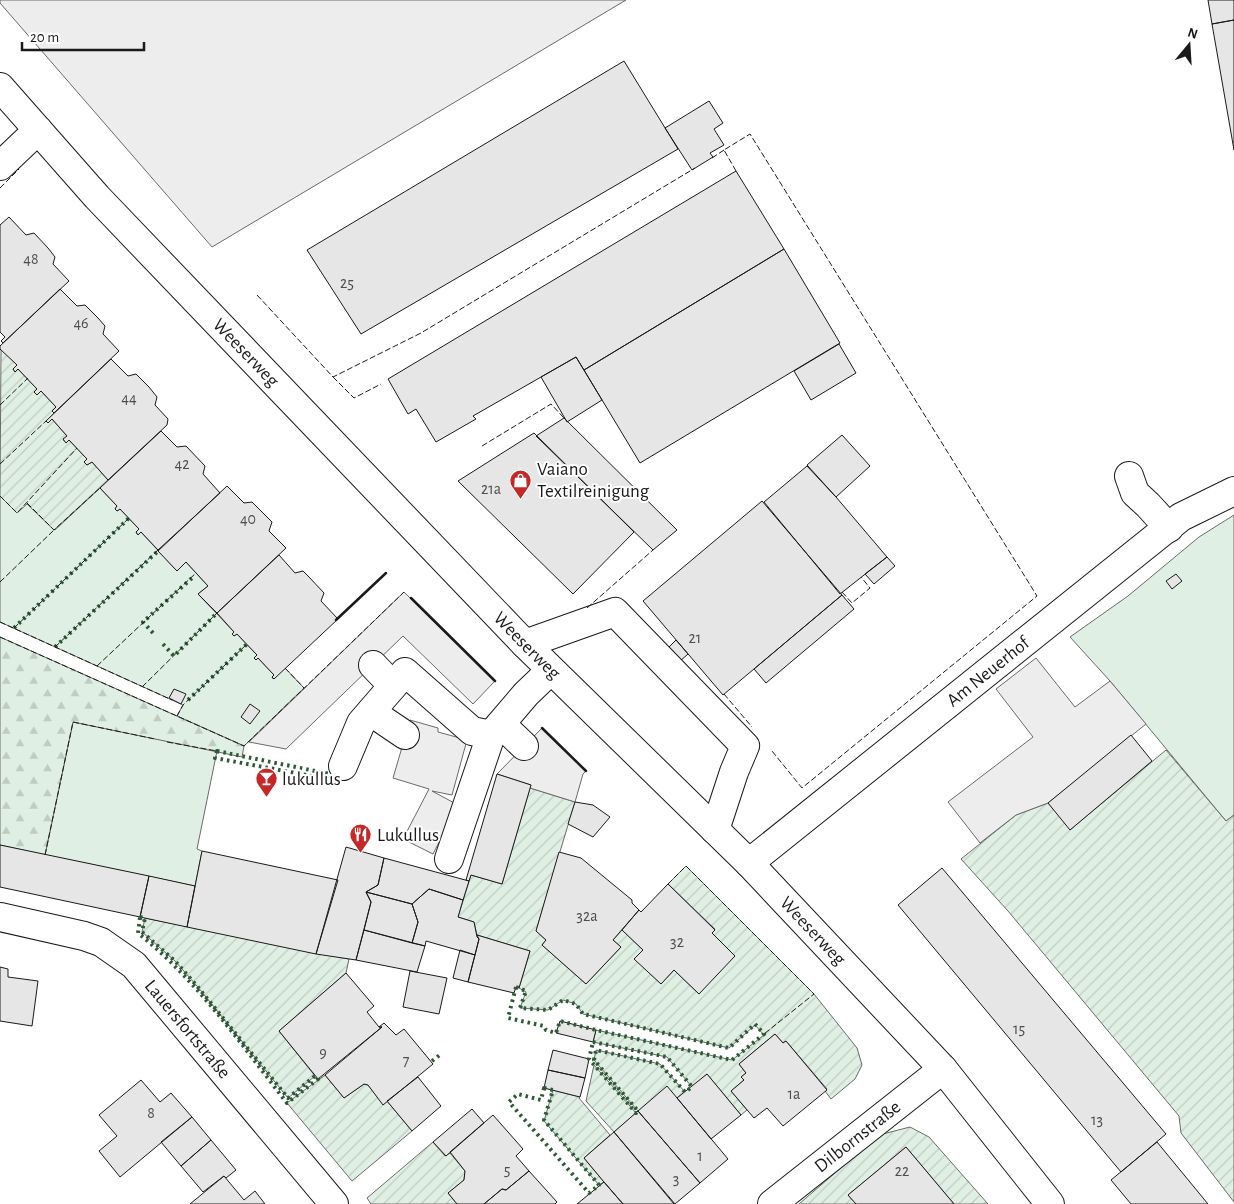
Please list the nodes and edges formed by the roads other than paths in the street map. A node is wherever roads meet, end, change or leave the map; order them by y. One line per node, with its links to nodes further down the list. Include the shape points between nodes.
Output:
1 (0, 87): 2 (street, Weeserweg)
2 (38, 130): 3 (street); 7 (street, Weeserweg, via 97,197)
3 (0, 166)
4 (1129, 476): 6 (street, via 1135,493)
5 (1234, 491): 6 (street, Am Neuerhof, via 1181,517)
6 (1168, 528): 18 (street, Am Neuerhof)
7 (525, 644): 9 (street, Weeserweg); 16 (street, via 615,612 745,746)
8 (373, 665): 10 (street)
9 (550, 670): 12 (street); 16 (street, Weeserweg)
10 (393, 686): 11 (street); 12 (street, via 405,672 472,731)
11 (371, 712): 13 (street); 15 (street, via 361,723)
12 (496, 730): 14 (street); 17 (street)
13 (405, 735)
14 (524, 746)
15 (343, 766)
16 (715, 830): 18 (street, Weeserweg)
17 (448, 848)
18 (749, 863): 20 (street, Weeserweg)
19 (0, 917): 21 (street, Lauersfortstraße, via 101,942 134,965)
20 (943, 1069): 22 (street, Dilbornstraße); 23 (street, Weeserweg)
21 (334, 1204)
22 (772, 1204)
23 (1050, 1204)

